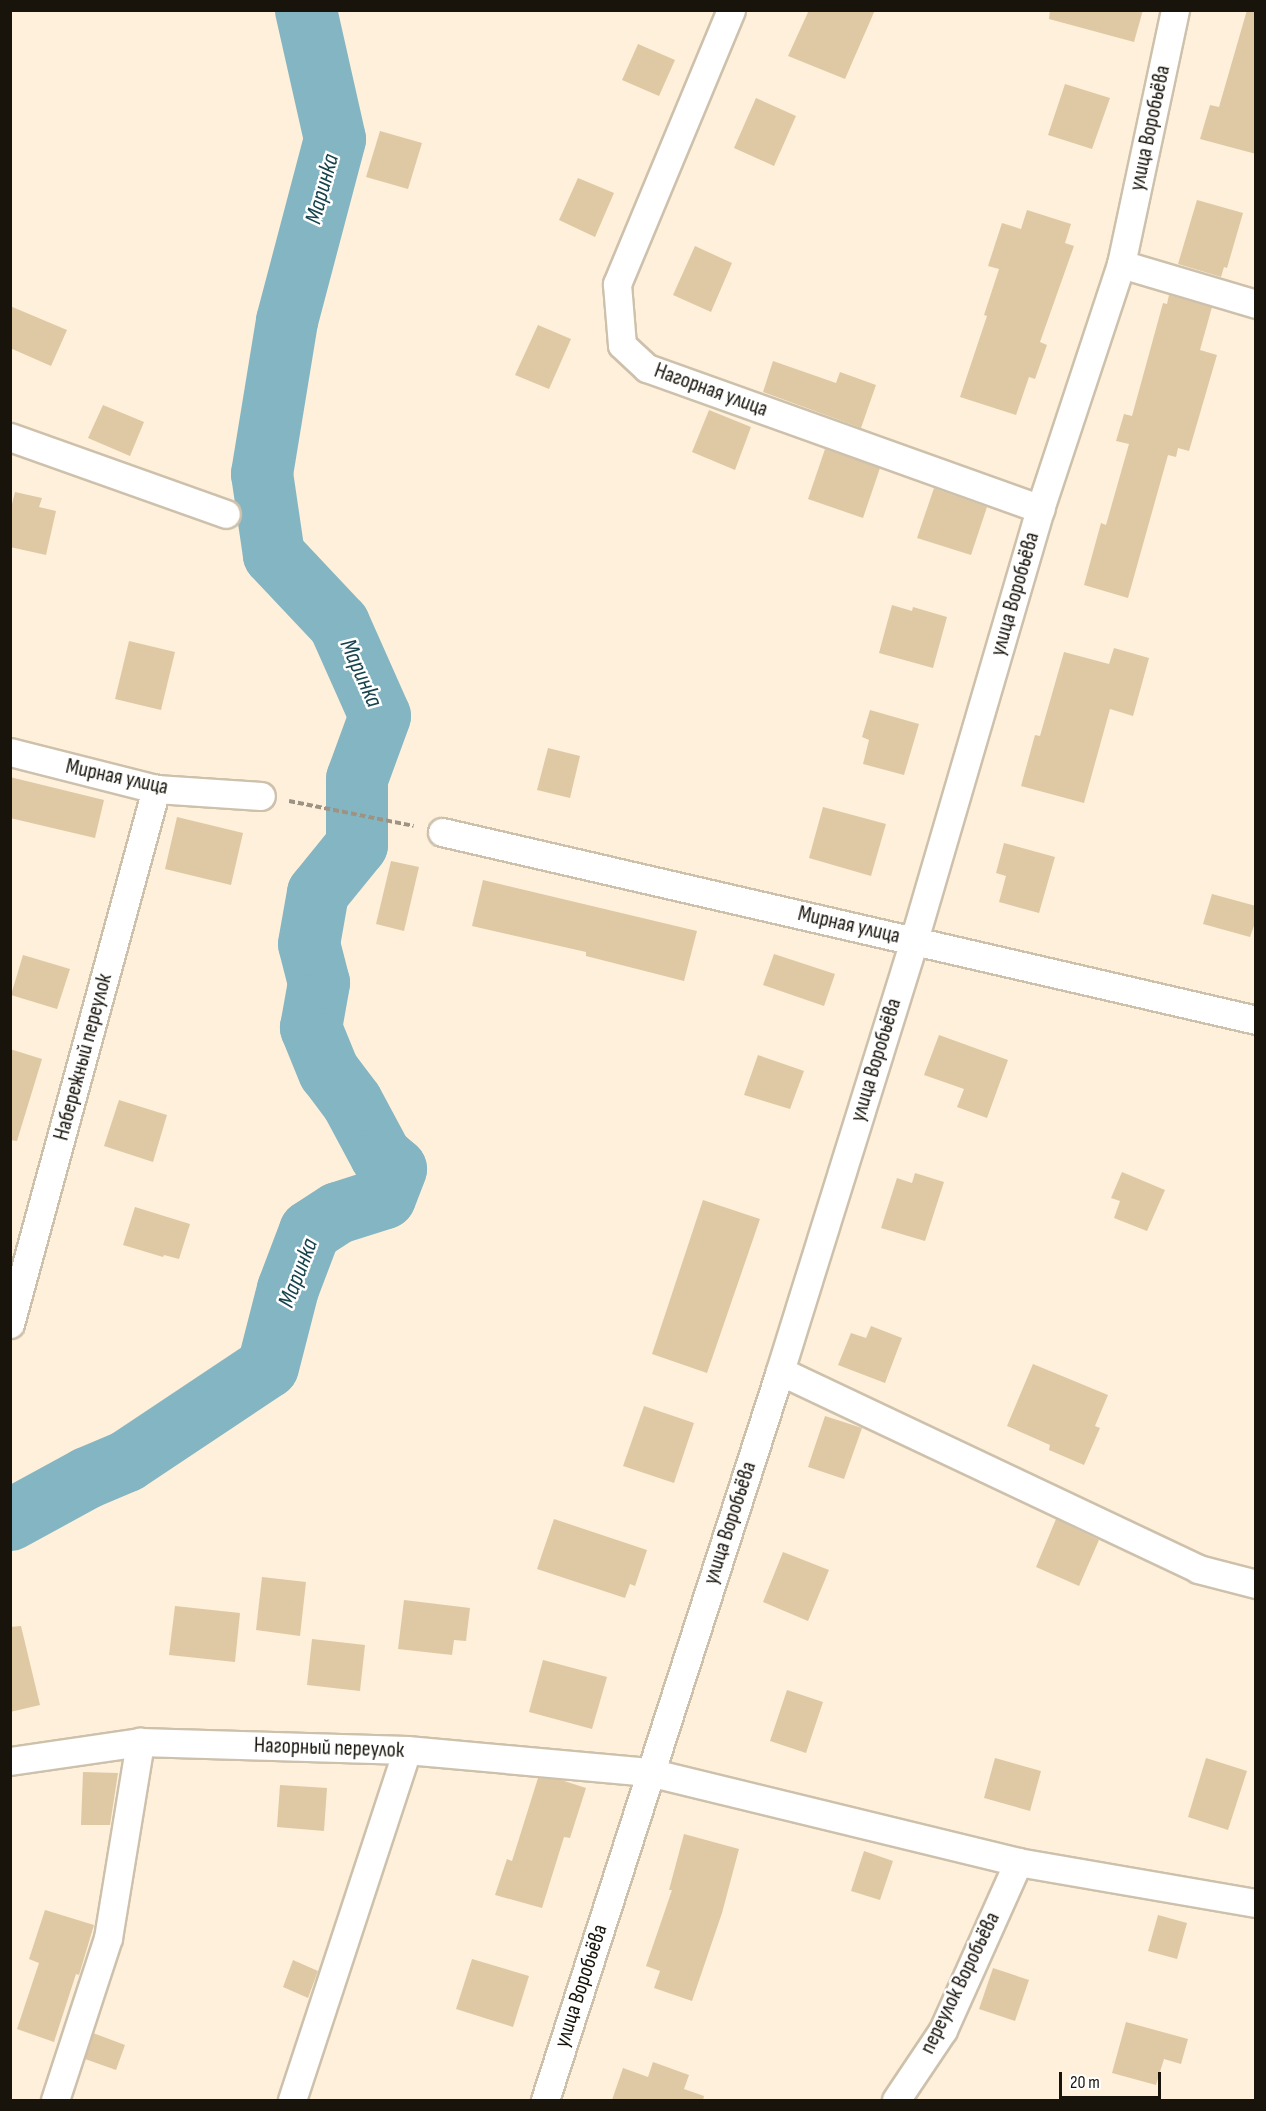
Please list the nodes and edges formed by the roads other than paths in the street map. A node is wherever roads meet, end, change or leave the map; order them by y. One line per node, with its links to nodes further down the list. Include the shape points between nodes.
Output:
1 (731, 10): 6 (street, Нагорная улица, via 617,284 622,345 647,368)
2 (1175, 10): 3 (street, улица Воробьёва)
3 (1121, 264): 4 (street); 6 (street, улица Воробьёва)
4 (1256, 304)
5 (10, 437): 7 (street)
6 (1040, 509): 12 (street, улица Воробьёва)
7 (226, 514)
8 (10, 752): 9 (street, Мирная улица)
9 (156, 789): 10 (street, Мирная улица); 14 (street, Набережный переулок)
10 (261, 796)
11 (442, 831): 12 (street, Мирная улица)
12 (914, 940): 13 (street, Мирная улица); 15 (street, улица Воробьёва)
13 (1256, 1020)
14 (10, 1324)
15 (780, 1371): 16 (street, via 1198,1569); 20 (street, улица Воробьёва)
16 (1256, 1584)
17 (140, 1742): 18 (street, Нагорный переулок); 19 (street, Нагорный переулок); 23 (street, via 108,1938)
18 (407, 1750): 20 (street, Нагорный переулок); 24 (street)
19 (10, 1761)
20 (649, 1772): 21 (street, Нагорный переулок); 25 (street, улица Воробьёва)
21 (1018, 1862): 22 (street, Нагорный переулок); 26 (street, переулок Воробьёва, via 943,2030)
22 (1256, 1903)
23 (55, 2100)
24 (292, 2100)
25 (545, 2100)
26 (896, 2100)

